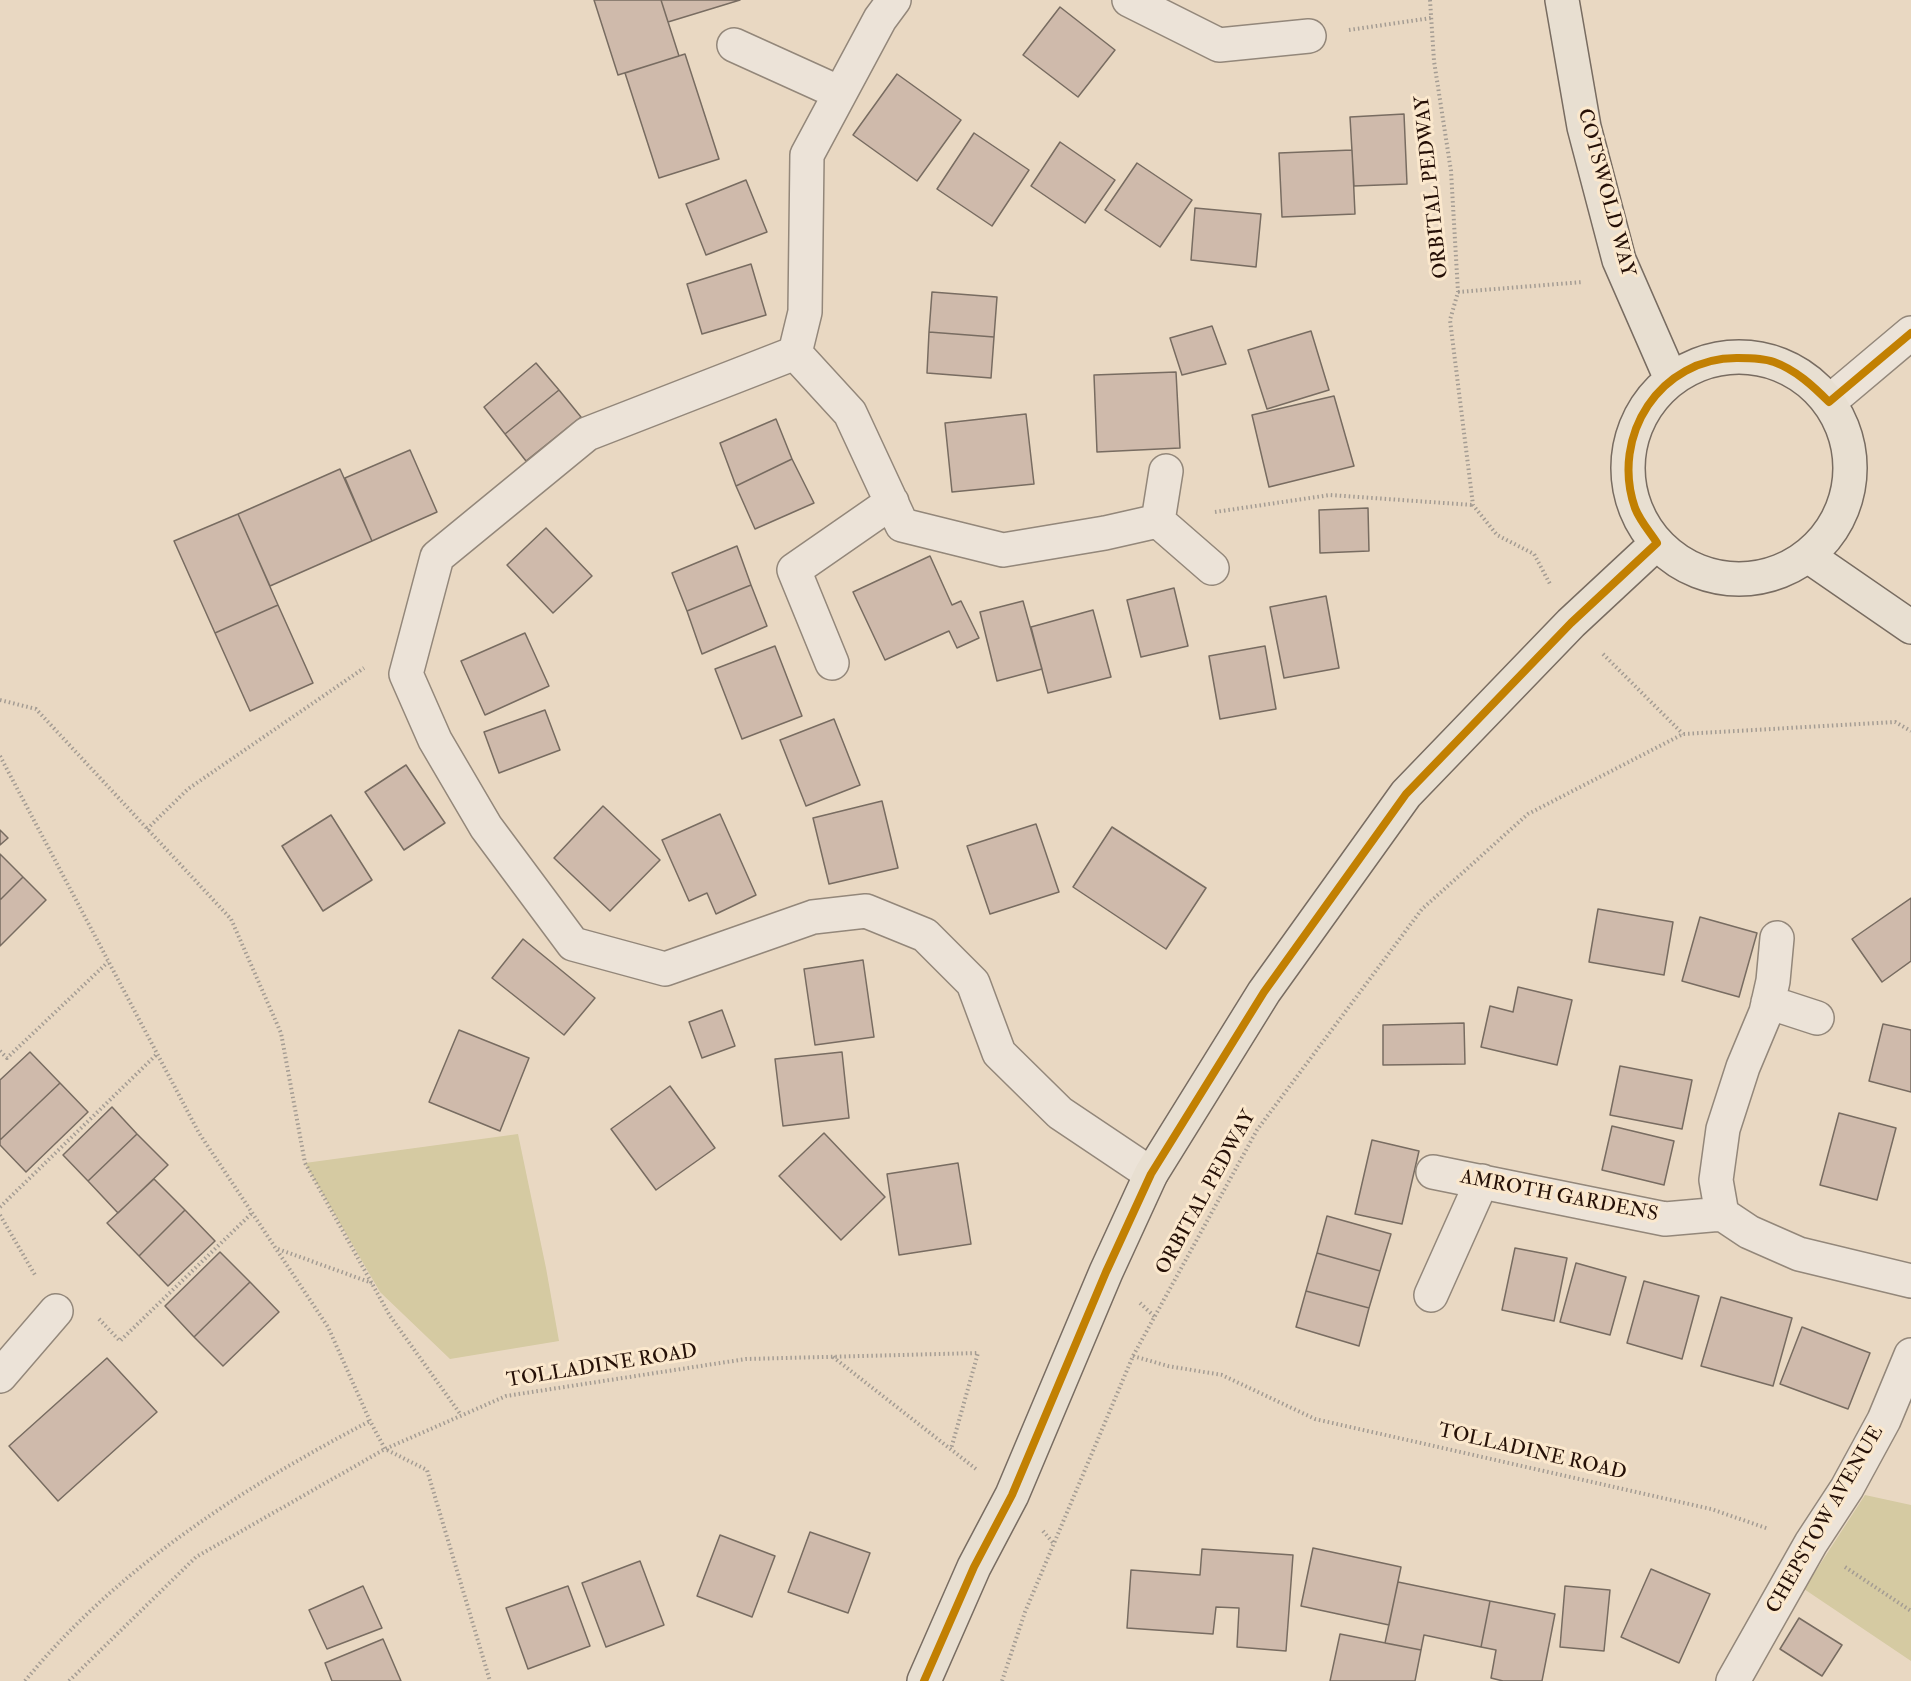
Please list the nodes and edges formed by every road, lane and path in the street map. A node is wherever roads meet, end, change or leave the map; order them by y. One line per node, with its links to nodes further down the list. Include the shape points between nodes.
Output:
1 (894, 0): 8 (street)
2 (1130, 0): 6 (street, via 1219,45)
3 (1430, 0): 5 (path, ORBITAL PEDWAY)
4 (1562, 0): 9 (main road, COTSWOLD WAY, via 1584,127 1618,260)
5 (1431, 18): 6 (path); 10 (path, ORBITAL PEDWAY, via 1450,171)
6 (1309, 36)
7 (734, 45): 8 (street)
8 (840, 93): 12 (street, via 807,155 805,312)
9 (1627, 279): 10 (path); 13 (main road, COTSWOLD WAY)
10 (1458, 292): 17 (path, ORBITAL PEDWAY, via 1449,320)
11 (1911, 333): 14 (street)
12 (795, 353): 16 (street, via 850,413); 24 (street, via 587,434 437,557)
13 (1671, 379): 14 (main road, via 1702,362 1737,356 1772,361 1803,376); 19 (main road, via 1646,406 1631,440 1628,477 1637,512)
14 (1828, 402): 21 (main road, via 1844,432 1851,466 1846,500 1831,531)
15 (1166, 471): 18 (street)
16 (892, 502): 18 (street, via 902,525 1003,550); 25 (street, via 794,570)
17 (1473, 506): 18 (path, via 1330,495); 20 (path, via 1497,535)
18 (1158, 521): 22 (street)
19 (1657, 543): 21 (main road, via 1683,564 1713,576 1746,579 1779,573); 37 (main road, via 1571,623 1406,794 1264,992)
20 (1534, 554)
21 (1808, 556): 23 (main road)
22 (1212, 568)
23 (1911, 627)
24 (417, 632): 29 (path, via 188,789); 37 (street, via 406,674 435,740 486,827 573,944 665,969 813,917 866,910 925,935 973,983 999,1053 1060,1113)
25 (832, 663)
26 (0, 700): 29 (path, via 36,709)
27 (1911, 731): 49 (path, ORBITAL PEDWAY, via 1895,722 1683,734 1528,814 1422,909 1257,1130)
28 (0, 756): 31 (path)
29 (147, 829): 45 (path, via 231,919 281,1033 305,1163)
30 (1777, 938): 32 (street)
31 (108, 962): 34 (path, via 7,1058); 35 (path)
32 (1768, 1002): 33 (street); 41 (street, via 1723,1129 1716,1180)
33 (1817, 1018)
34 (0, 1051)
35 (157, 1054): 39 (path); 40 (path, via 199,1133)
36 (1433, 1172): 38 (street, AMROTH GARDENS)
37 (1150, 1174): 60 (main road, via 1012,1495 974,1567)
38 (1482, 1181): 41 (street, AMROTH GARDENS, via 1665,1219); 46 (street)
39 (0, 1207)
40 (252, 1213): 43 (path); 47 (path, via 120,1341 96,1317)
41 (1722, 1214): 44 (street, via 1749,1232 1799,1254)
42 (0, 1215): 47 (path)
43 (277, 1249): 45 (path); 53 (path, via 328,1326)
44 (1911, 1281)
45 (372, 1283): 52 (path, via 390,1316)
46 (1431, 1295)
47 (56, 1311): 51 (street)
48 (1911, 1355): 55 (street, CHEPSTOW AVENUE, via 1884,1420)
49 (1133, 1356): 55 (path, TOLLADINE ROAD, via 1222,1375 1315,1419 1711,1509); 61 (path, ORBITAL PEDWAY, via 1025,1612)
50 (833, 1357): 50 (path, TOLLADINE ROAD, via 978,1353 951,1449); 52 (path, TOLLADINE ROAD, via 746,1359 506,1396)
51 (0, 1376)
52 (461, 1415): 54 (path, TOLLADINE ROAD)
53 (370, 1422): 54 (path); 57 (path, via 228,1503 167,1546 115,1588)
54 (385, 1449): 58 (path, TOLLADINE ROAD, via 196,1557); 59 (path, via 427,1470)
55 (1811, 1543): 56 (path, TOLLADINE ROAD); 62 (street, CHEPSTOW AVENUE)
56 (1911, 1611)
57 (25, 1681)
58 (69, 1681)
59 (490, 1681)
60 (924, 1681)
61 (1002, 1681)
62 (1733, 1681)

